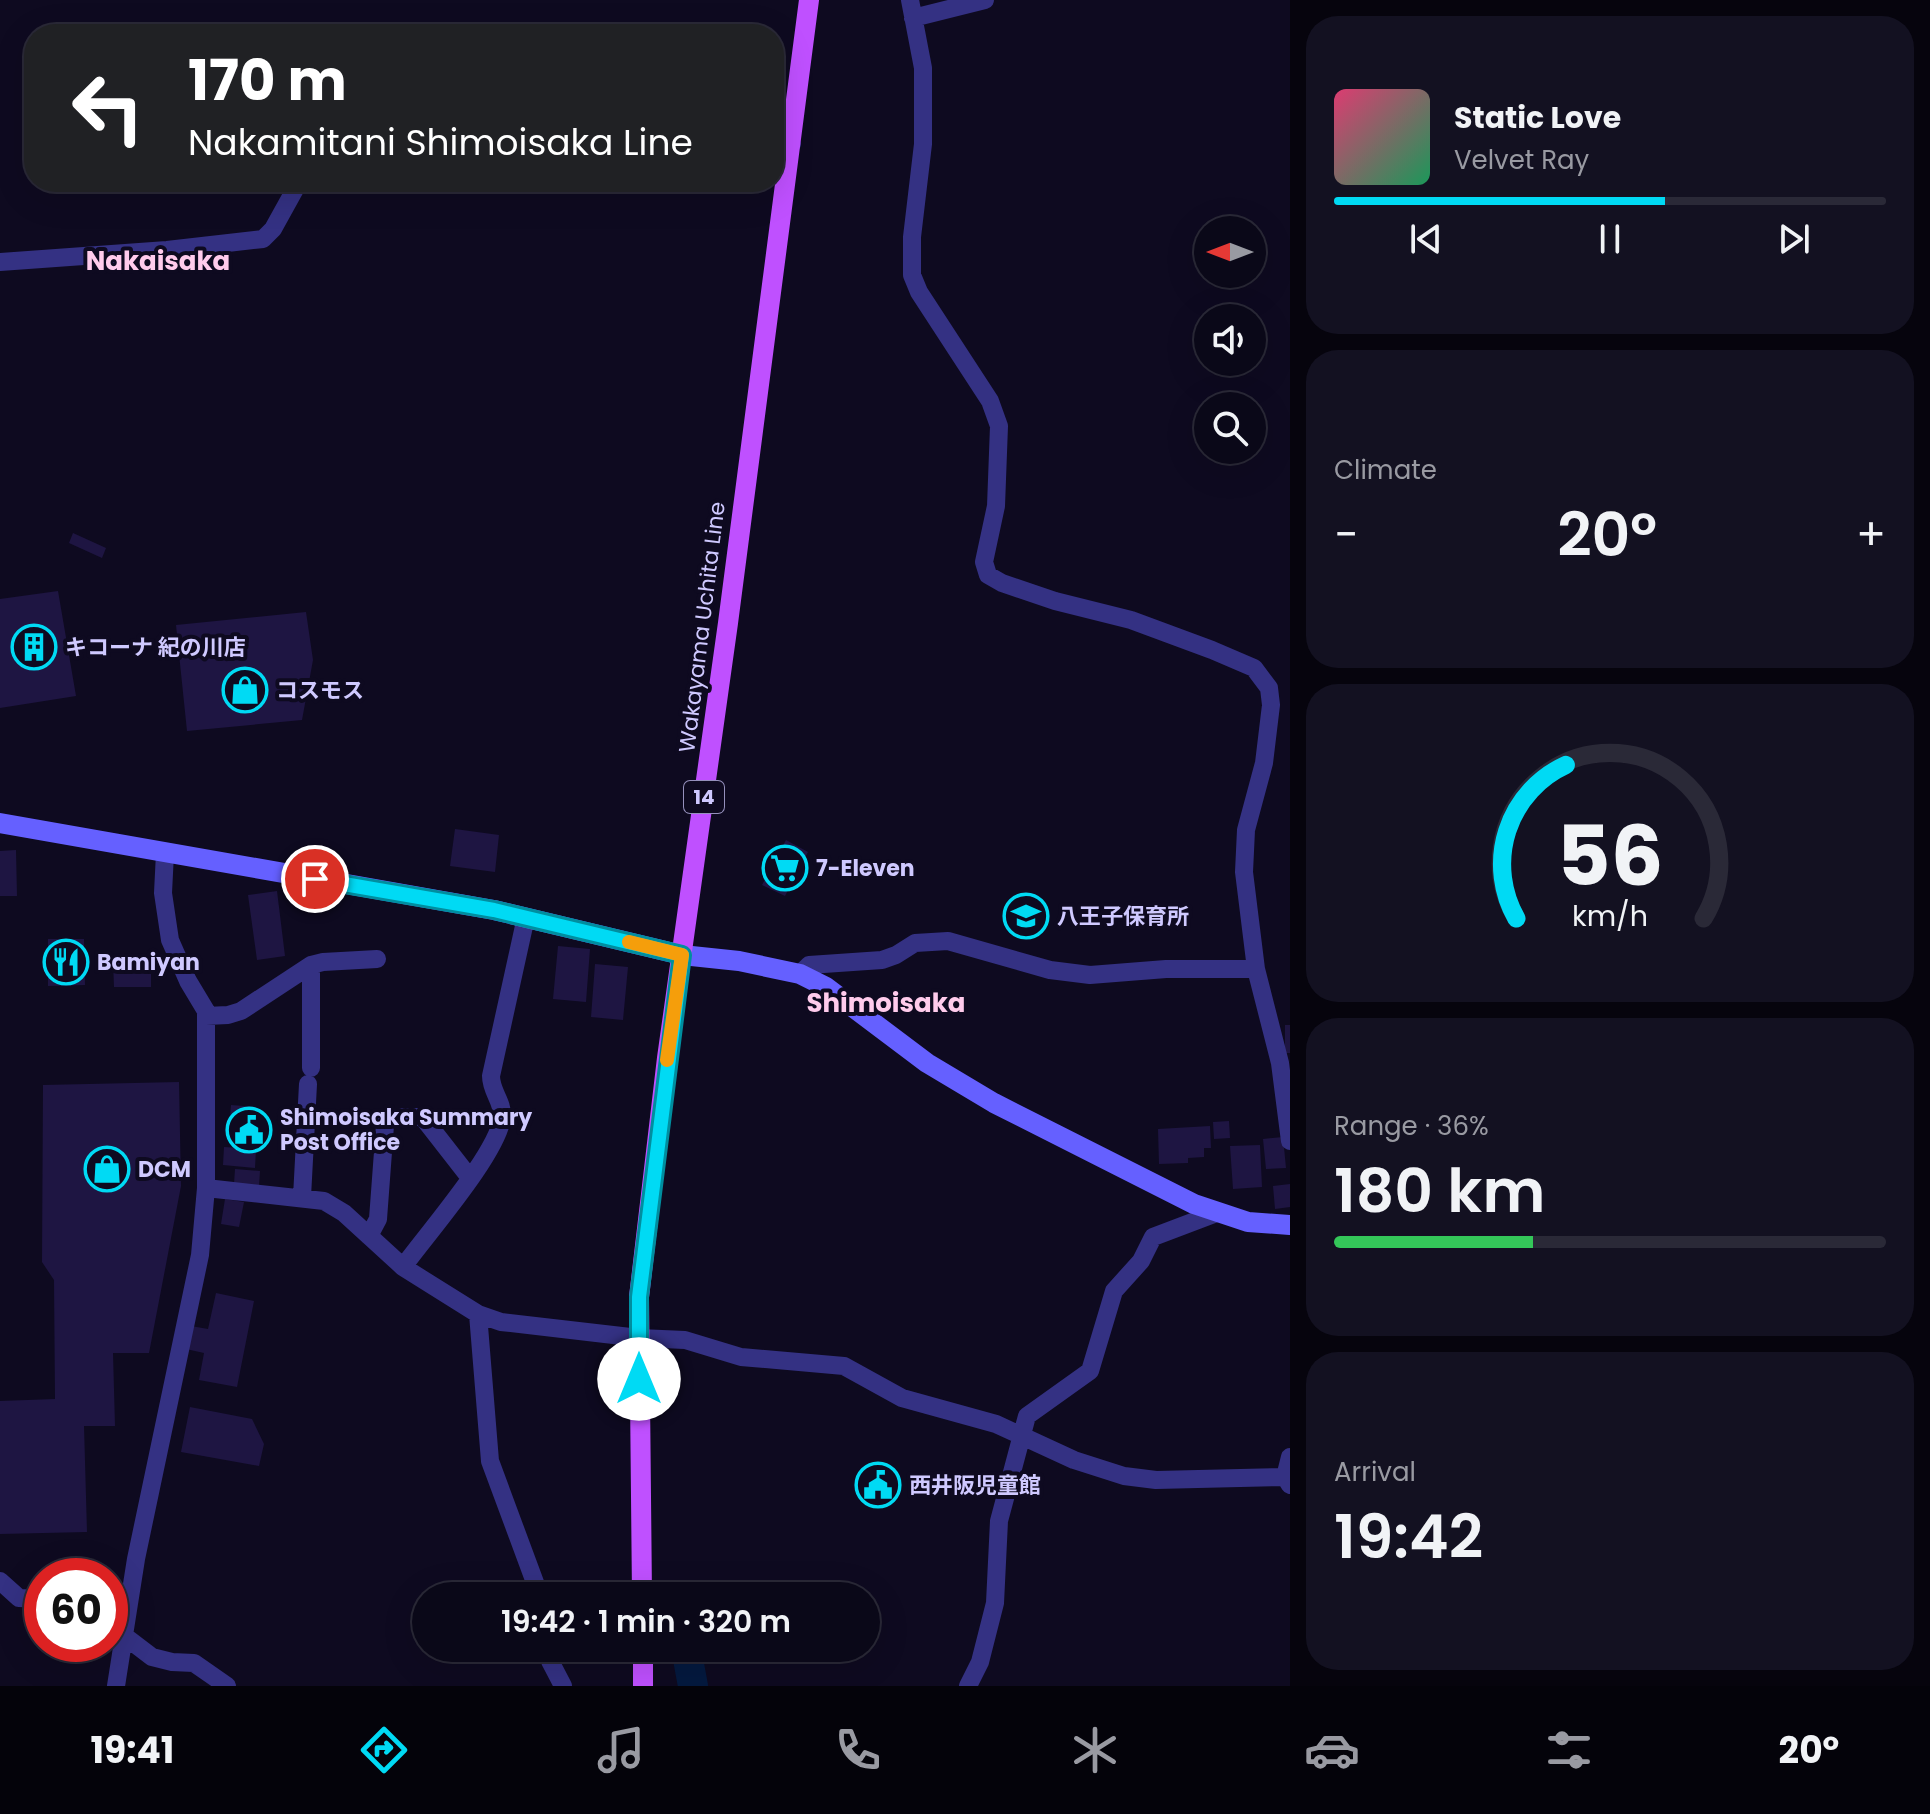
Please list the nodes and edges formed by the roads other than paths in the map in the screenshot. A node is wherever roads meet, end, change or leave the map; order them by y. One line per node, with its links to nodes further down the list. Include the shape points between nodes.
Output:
1 (809, 0): 4 (main road, Wakayama Uchita Line / 14)
2 (985, 0): 3 (street)
3 (911, 9): 14 (street, via 923,68 923,144 912,275 990,401 999,426 996,506 984,562 988,575 1212,650 1254,668 1269,688 1264,763 1246,830 1244,872)
4 (784, 139)
5 (293, 192): 7 (street, via 263,239)
6 (779, 192): 11 (main road, Wakayama Uchita Line / 14)
7 (0, 262)
8 (0, 823): 9 (main road)
9 (165, 853): 10 (main road); 16 (street, via 163,893 170,940)
10 (526, 917): 11 (main road); 18 (street, via 491,1076 501,1106 500,1127)
11 (682, 955): 15 (main road); 26 (main road, Wakayama Uchita Line / 14, via 639,1297)
12 (377, 959): 13 (street)
13 (311, 965): 16 (street, via 253,1005 228,1015); 20 (street)
14 (1256, 969): 15 (street, via 1090,975 1050,970 948,941 915,943 882,960 809,965); 17 (street, via 1280,1063)
15 (800, 974): 21 (main road, via 994,1103)
16 (206, 1016): 19 (street)
17 (1290, 1141)
18 (470, 1178): 23 (street, via 424,1119 390,1117 385,1125 378,1219); 24 (street)
19 (206, 1188): 20 (street); 33 (street, via 200,1255)
20 (302, 1197): 23 (street, via 324,1201)
21 (1219, 1212): 22 (main road, via 1248,1222); 27 (street, via 1153,1237 1141,1261 1114,1291 1090,1371 1027,1416)
22 (1290, 1225)
23 (369, 1236): 24 (street)
24 (403, 1267): 25 (street)
25 (478, 1314): 26 (street, via 501,1322); 31 (street, via 490,1461)
26 (639, 1338): 27 (street, via 685,1340 741,1357 844,1366 902,1398); 32 (main road, Wakayama Uchita Line / 14)
27 (1023, 1435): 29 (street, via 1124,1476); 43 (street, via 999,1521 995,1603)
28 (1290, 1457): 29 (street)
29 (1288, 1481)
30 (0, 1581): 34 (street)
31 (535, 1582)
32 (642, 1582)
33 (128, 1589)
34 (24, 1598)
35 (128, 1638): 40 (street, via 152,1657 194,1663)
36 (116, 1662): 39 (street)
37 (551, 1662): 41 (street)
38 (643, 1662): 42 (main road)
39 (116, 1686)
40 (227, 1686)
41 (563, 1686)
42 (643, 1686)
43 (968, 1686)

